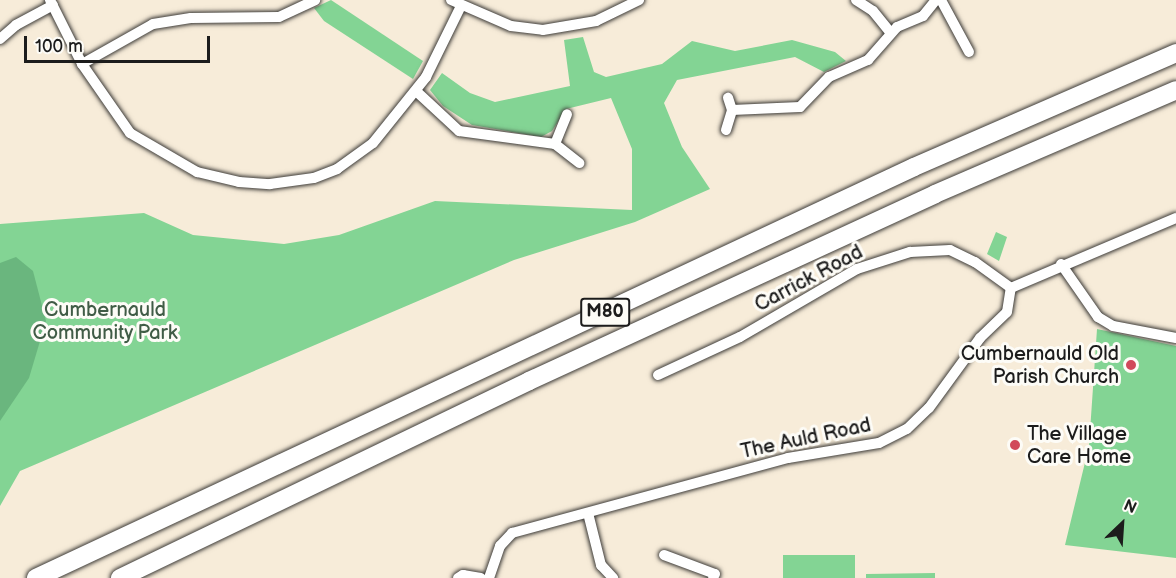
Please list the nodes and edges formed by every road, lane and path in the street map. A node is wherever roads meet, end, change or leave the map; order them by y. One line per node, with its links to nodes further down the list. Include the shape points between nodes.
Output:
1 (315, 0): 11 (street, via 279,17 192,18 153,24)
2 (639, 0): 6 (street, via 596,21 543,30 511,26)
3 (856, 0): 7 (street, via 873,11)
4 (938, 0): 7 (street, via 923,16); 9 (street)
5 (52, 2): 8 (street); 11 (street)
6 (456, 3): 13 (street)
7 (891, 33): 15 (street, via 868,60 829,77 800,107)
8 (0, 39)
9 (969, 52)
10 (1176, 53): 27 (highway, M80, via 914,167)
11 (82, 64): 13 (street, via 120,122 144,144 197,172 239,182 294,182 337,169 373,143)
12 (1176, 90): 28 (highway, M80, via 935,194 551,371)
13 (416, 91): 18 (street, via 459,131)
14 (728, 98): 15 (street)
15 (732, 110): 17 (street)
16 (567, 114): 18 (street)
17 (726, 130)
18 (555, 144): 19 (street)
19 (579, 163)
20 (1176, 218): 21 (street, via 1087,257)
21 (1061, 264): 22 (street); 23 (street, via 1098,317 1113,326)
22 (1011, 288): 24 (street, Carrick Road, via 975,262 950,250 910,252 857,269 740,337); 25 (street, The Auld Road, via 1007,312 981,338 929,408 907,429 879,443 788,458)
23 (1176, 338)
24 (658, 375)
25 (588, 513): 31 (street, The Auld Road, via 512,534 500,546); 32 (street, via 601,565)
26 (664, 555): 33 (street, via 714,574)
27 (36, 578)
28 (120, 578)
29 (458, 578): 30 (street)
30 (481, 578)
31 (489, 578)
32 (613, 578)
33 (713, 578)

